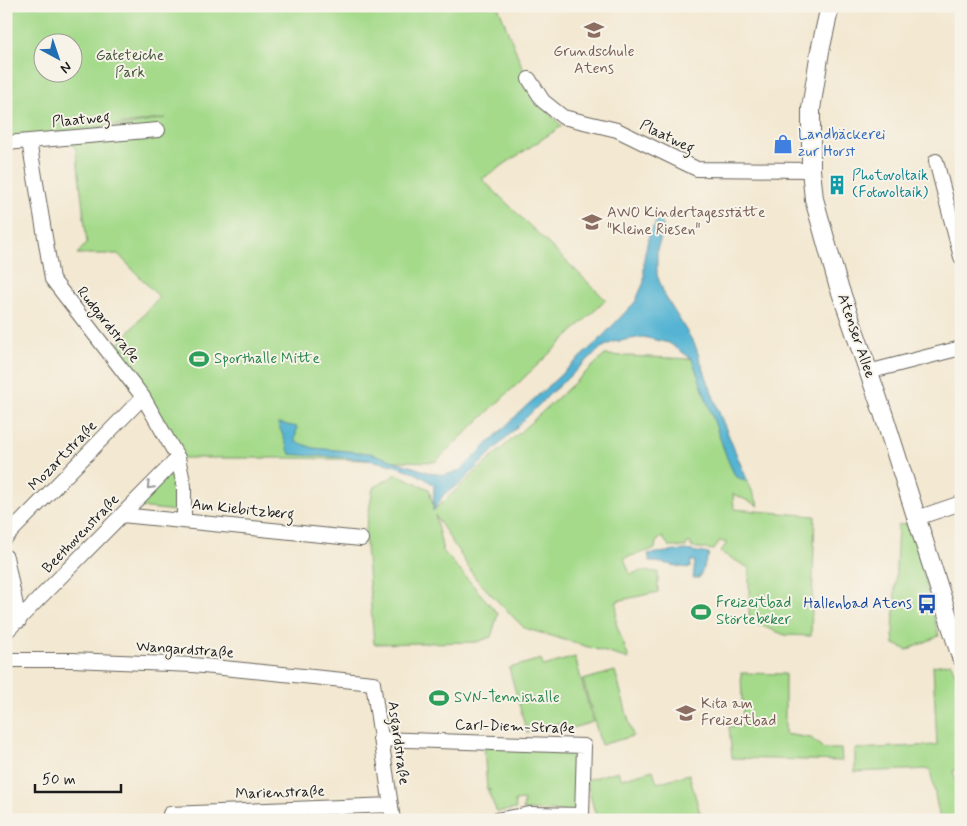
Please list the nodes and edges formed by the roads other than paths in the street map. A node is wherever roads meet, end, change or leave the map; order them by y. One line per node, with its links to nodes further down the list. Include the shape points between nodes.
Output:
1 (830, 6): 7 (street, Atenser Allee, via 811,108)
2 (529, 79): 7 (street, Plaatweg, via 543,101 563,117 617,130 697,169)
3 (158, 130): 4 (street, Plaatweg)
4 (29, 141): 5 (street, Plaatweg); 11 (street, Rudgardstraße, via 52,279)
5 (6, 143)
6 (936, 161): 8 (street)
7 (811, 170): 10 (street, Atenser Allee, via 821,226)
8 (961, 258)
9 (961, 348): 10 (street)
10 (868, 372): 15 (street, Atenser Allee)
11 (143, 397): 12 (street, Rudgardstraße); 17 (street, Mozartstraße)
12 (178, 458): 14 (street, Beethovenstraße, one-way to 14); 16 (street, Rudgardstraße, via 184,486)
13 (961, 503): 15 (street)
14 (122, 514): 16 (street, Am Kiebitzberg); 20 (street, Beethovenstraße)
15 (917, 518): 22 (street, Atenser Allee)
16 (184, 520): 18 (street, Am Kiebitzberg)
17 (6, 537)
18 (361, 539)
19 (6, 557): 20 (street)
20 (19, 621): 21 (street, Beethovenstraße)
21 (6, 632)
22 (961, 657)
23 (6, 660): 24 (street, Wangardstraße, via 193,665)
24 (361, 681): 25 (street, Asgardstraße, via 373,683)
25 (380, 739): 26 (street, Asgardstraße); 29 (street, Carl-Diem-Straße, via 584,746 582,815 531,814)
26 (390, 805): 27 (street, Marienstraße); 28 (street, Asgardstraße)
27 (170, 814)
28 (393, 820)
29 (497, 820)

